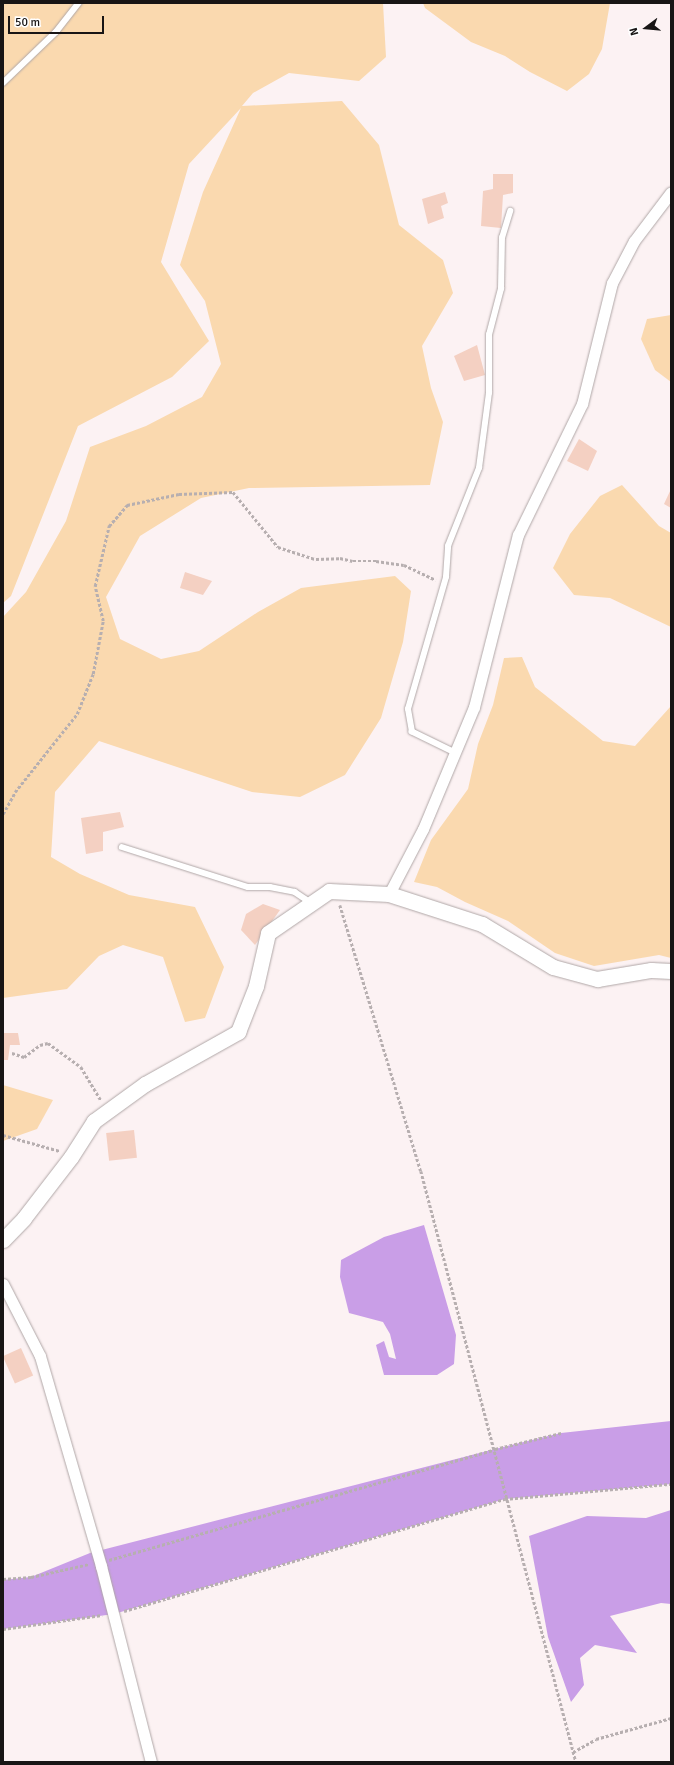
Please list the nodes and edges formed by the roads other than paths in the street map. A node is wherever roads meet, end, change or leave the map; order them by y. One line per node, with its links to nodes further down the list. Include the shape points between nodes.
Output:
1 (79, 3): 2 (lane, via 56,32)
2 (3, 84)
3 (671, 192): 5 (street, via 634,241 612,283 582,404 518,535 474,707)
4 (510, 211): 5 (lane, via 502,238 501,289 489,335 489,393 479,468 448,546 443,587 408,708 412,732)
5 (455, 753): 7 (street, via 423,828)
6 (122, 848): 8 (lane, via 248,887 270,887 295,892)
7 (389, 894): 8 (street, via 330,891); 9 (street, via 482,924 560,969 597,979 651,970)
8 (312, 903): 10 (street, via 268,933 256,986 238,1032 145,1084 94,1121 71,1157 24,1218)
9 (671, 970)
10 (3, 1240)
11 (3, 1284): 12 (street, via 40,1356 114,1612)
12 (151, 1762)

